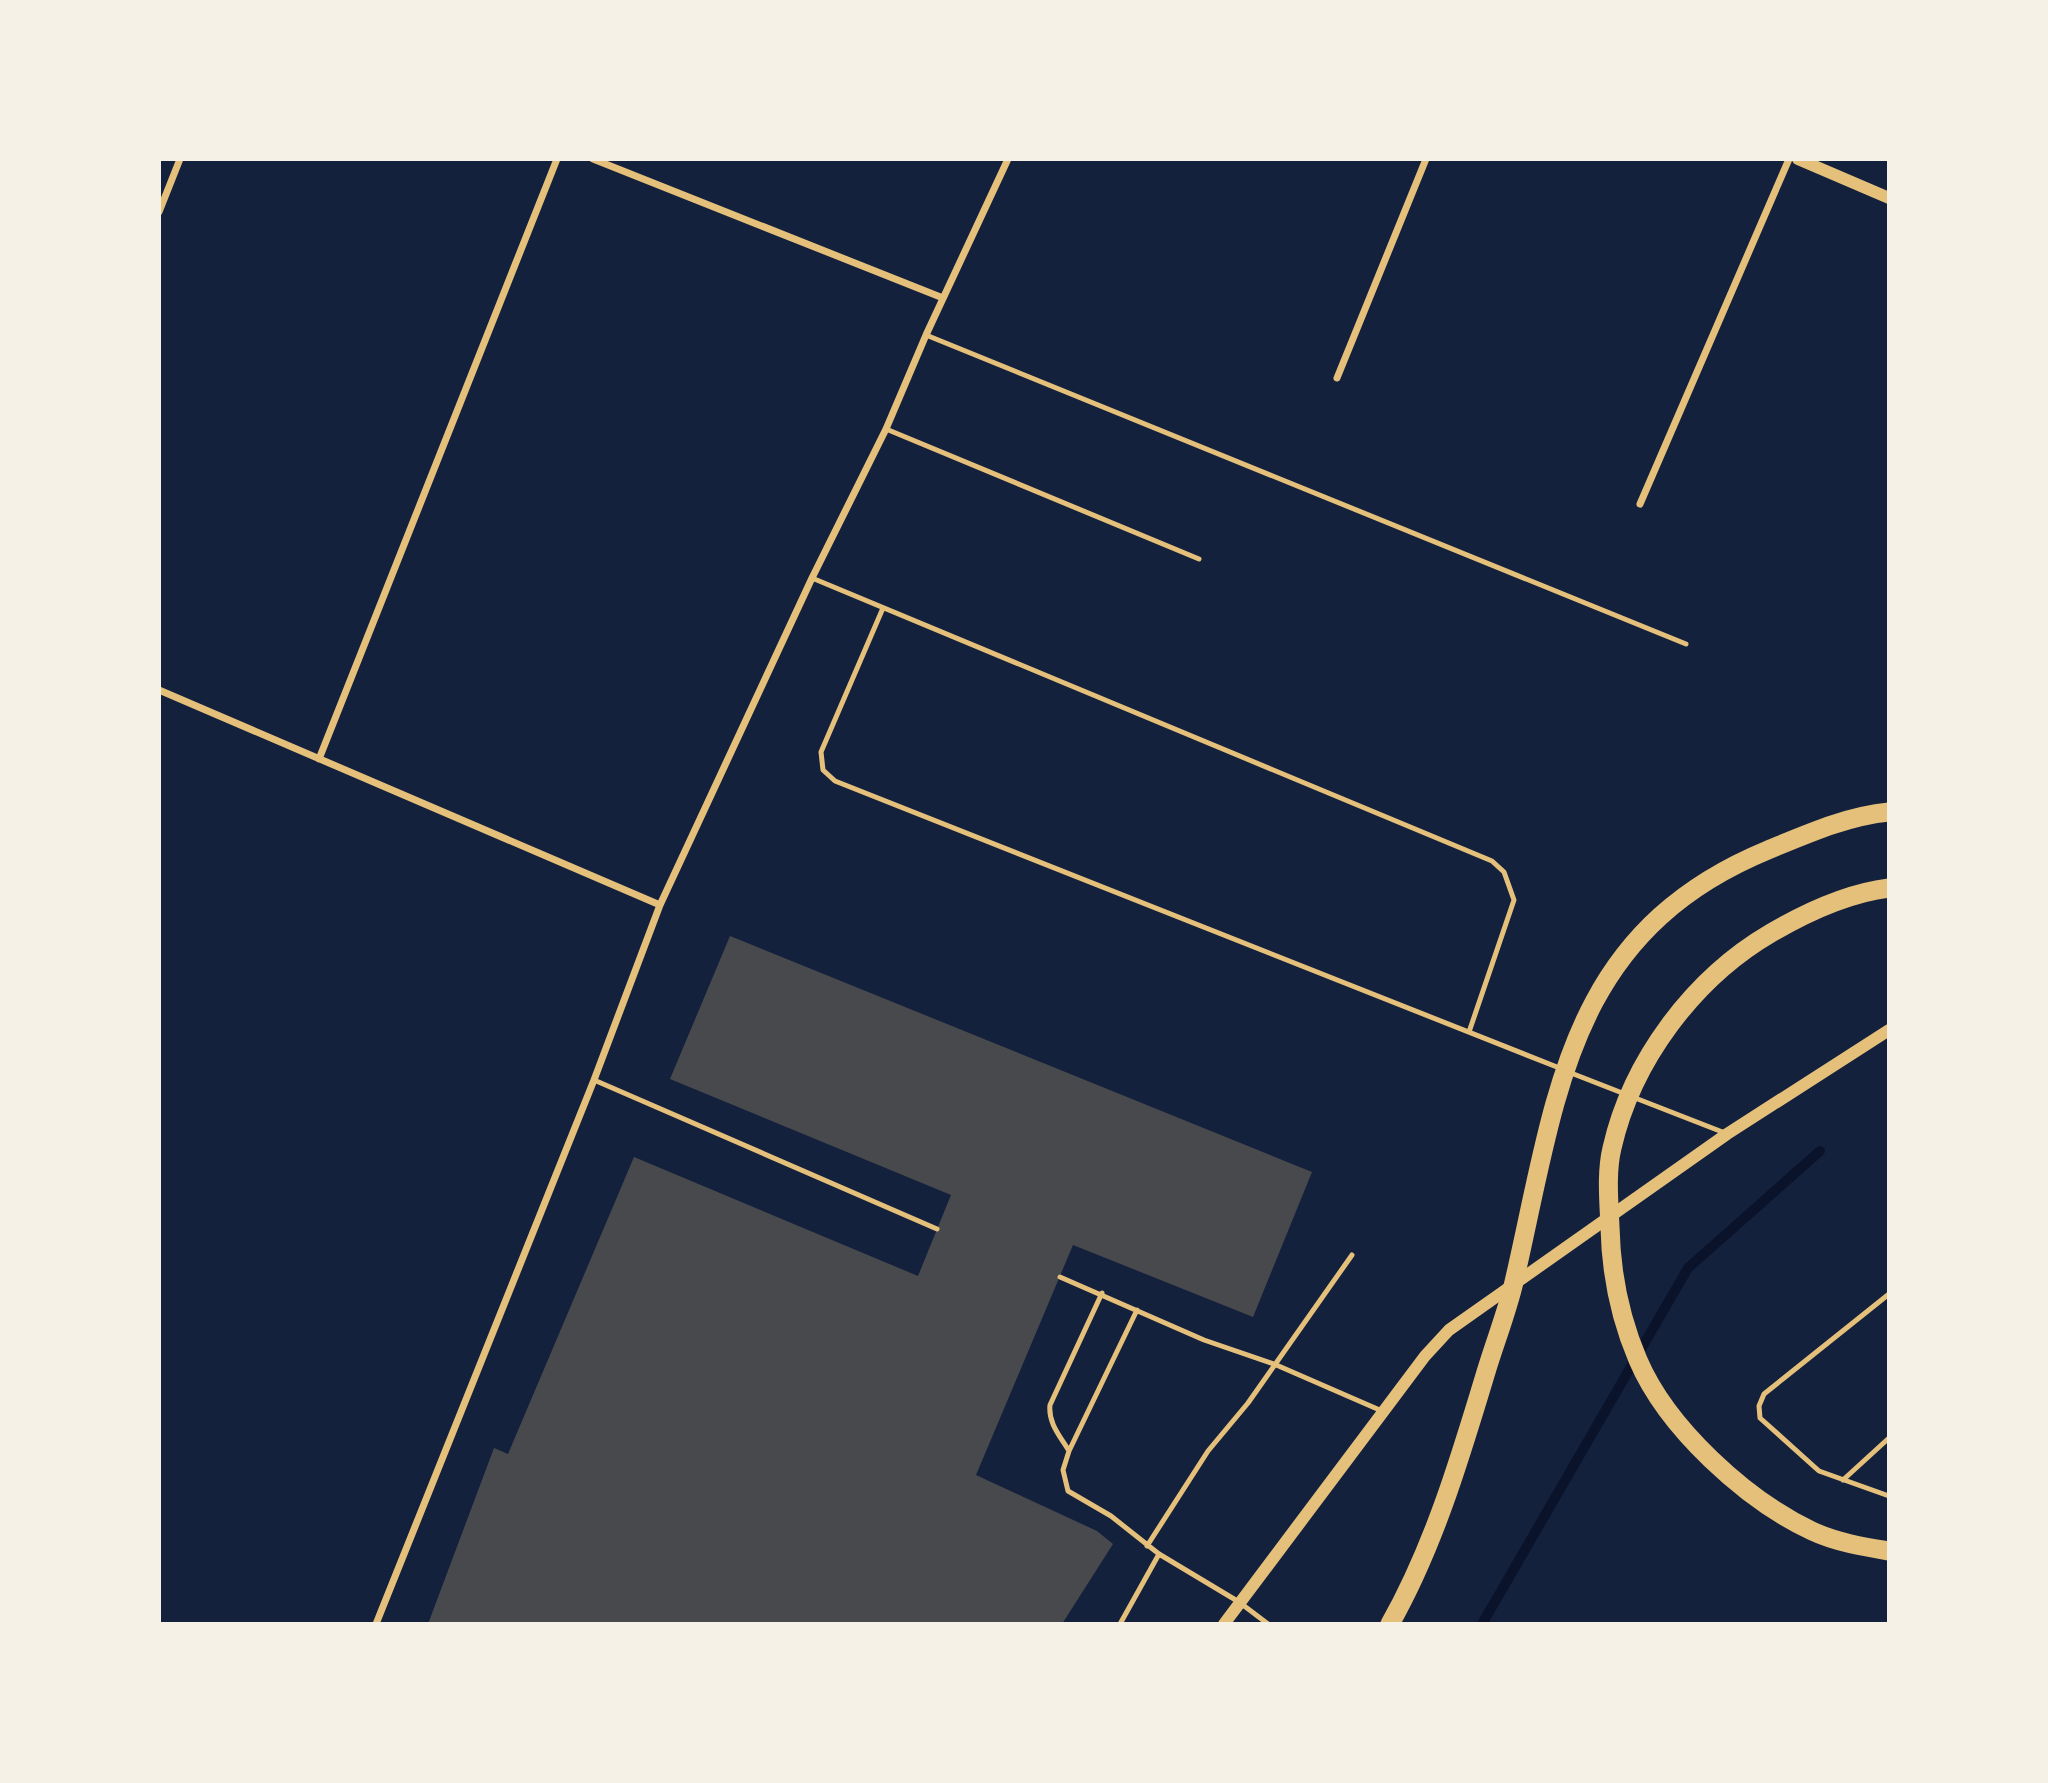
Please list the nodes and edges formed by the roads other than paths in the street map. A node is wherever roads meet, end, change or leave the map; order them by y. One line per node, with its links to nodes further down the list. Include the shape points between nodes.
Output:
1 (180, 159): 9 (street)
2 (557, 159): 20 (street)
3 (593, 159): 10 (street)
4 (1008, 159): 10 (street)
5 (1426, 159): 12 (street)
6 (1789, 159): 14 (street)
7 (1798, 159): 8 (street)
8 (1889, 198)
9 (159, 212)
10 (943, 298): 11 (street)
11 (926, 334): 13 (street); 18 (lane)
12 (1336, 378)
13 (886, 429): 15 (lane); 16 (street)
14 (1640, 504)
15 (1199, 559)
16 (812, 578): 17 (lane); 23 (street)
17 (883, 608): 25 (lane, via 1492,862 1504,872 1514,900); 25 (lane, via 821,752 823,770 835,782)
18 (1686, 644)
19 (159, 690): 20 (street)
20 (320, 759): 23 (street)
21 (1889, 812): 48 (highway, via 1789,842 1702,883 1632,943 1607,978 1568,1058 1546,1131 1513,1284 1452,1480)
22 (1889, 888): 41 (highway, via 1830,904 1751,944 1716,972 1676,1016 1647,1057 1628,1103 1612,1149 1609,1198 1611,1260 1621,1312 1639,1362 1672,1418 1712,1462 1760,1500 1813,1532)
23 (660, 905): 26 (street)
24 (1889, 1030): 27 (street)
25 (1469, 1032): 27 (lane)
26 (594, 1080): 28 (lane); 44 (street)
27 (1727, 1134): 35 (street, via 1449,1330)
28 (937, 1229)
29 (1352, 1255): 34 (lane)
30 (1060, 1277): 31 (lane)
31 (1102, 1293): 33 (lane); 37 (lane, via 1050,1405 1053,1426)
32 (1889, 1294): 38 (lane, via 1764,1394 1759,1406 1760,1418 1819,1471)
33 (1137, 1310): 34 (lane); 37 (lane)
34 (1274, 1364): 35 (lane); 40 (lane, via 1208,1451)
35 (1385, 1413): 43 (street)
36 (1889, 1438): 38 (lane)
37 (1069, 1451): 40 (lane, via 1063,1470 1068,1491 1111,1516)
38 (1843, 1480): 39 (lane)
39 (1889, 1496)
40 (1147, 1546): 42 (lane)
41 (1889, 1551)
42 (1159, 1554): 43 (lane); 45 (lane)
43 (1239, 1602): 46 (street); 47 (lane)
44 (376, 1624)
45 (1120, 1624)
46 (1224, 1624)
47 (1268, 1624)
48 (1390, 1624)

